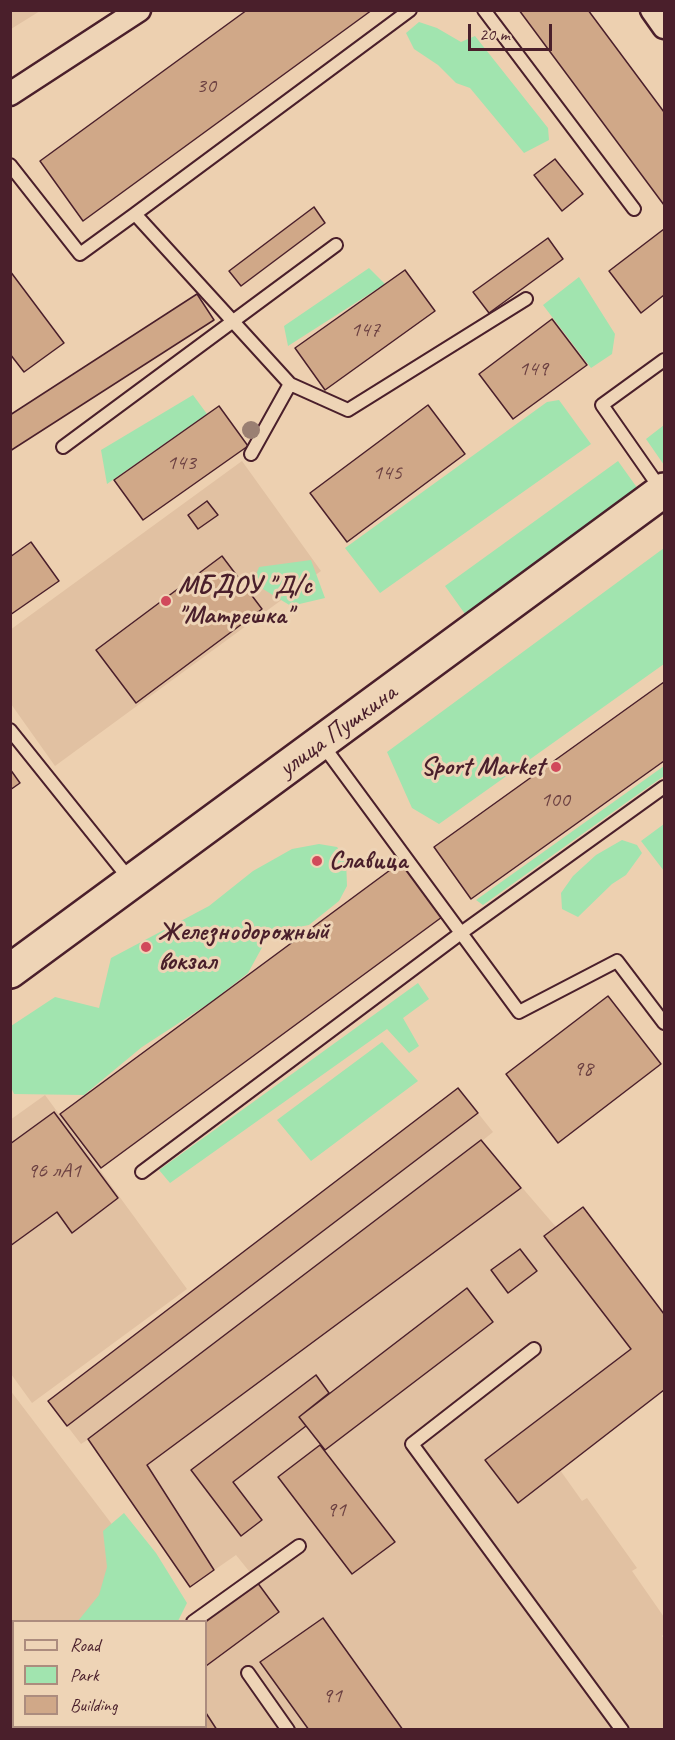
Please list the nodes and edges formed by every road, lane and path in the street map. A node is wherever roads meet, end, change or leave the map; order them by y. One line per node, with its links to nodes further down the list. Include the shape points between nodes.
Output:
1 (139, 10): 6 (street)
2 (410, 10): 9 (lane)
3 (484, 10): 8 (lane)
4 (651, 10): 5 (street)
5 (664, 27)
6 (10, 94)
7 (10, 165): 9 (lane, via 80,254)
8 (634, 209)
9 (135, 213): 12 (lane)
10 (336, 245): 12 (lane)
11 (526, 299): 14 (lane, via 348,411)
12 (232, 321): 14 (lane); 15 (lane)
13 (664, 360): 17 (lane, via 602,405)
14 (290, 384): 16 (lane)
15 (63, 447)
16 (251, 454)
17 (664, 491): 19 (main road, улица Пушкина)
18 (10, 730): 21 (lane)
19 (322, 743): 21 (main road, улица Пушкина); 22 (lane)
20 (664, 787): 22 (lane)
21 (132, 882): 23 (main road, улица Пушкина)
22 (460, 933): 24 (lane, via 519,1012 617,961); 25 (lane)
23 (10, 971)
24 (664, 1023)
25 (142, 1172)
26 (534, 1349): 31 (lane, via 412,1444)
27 (299, 1546): 28 (lane)
28 (196, 1620)
29 (248, 1673): 30 (lane)
30 (288, 1730)
31 (622, 1730)

